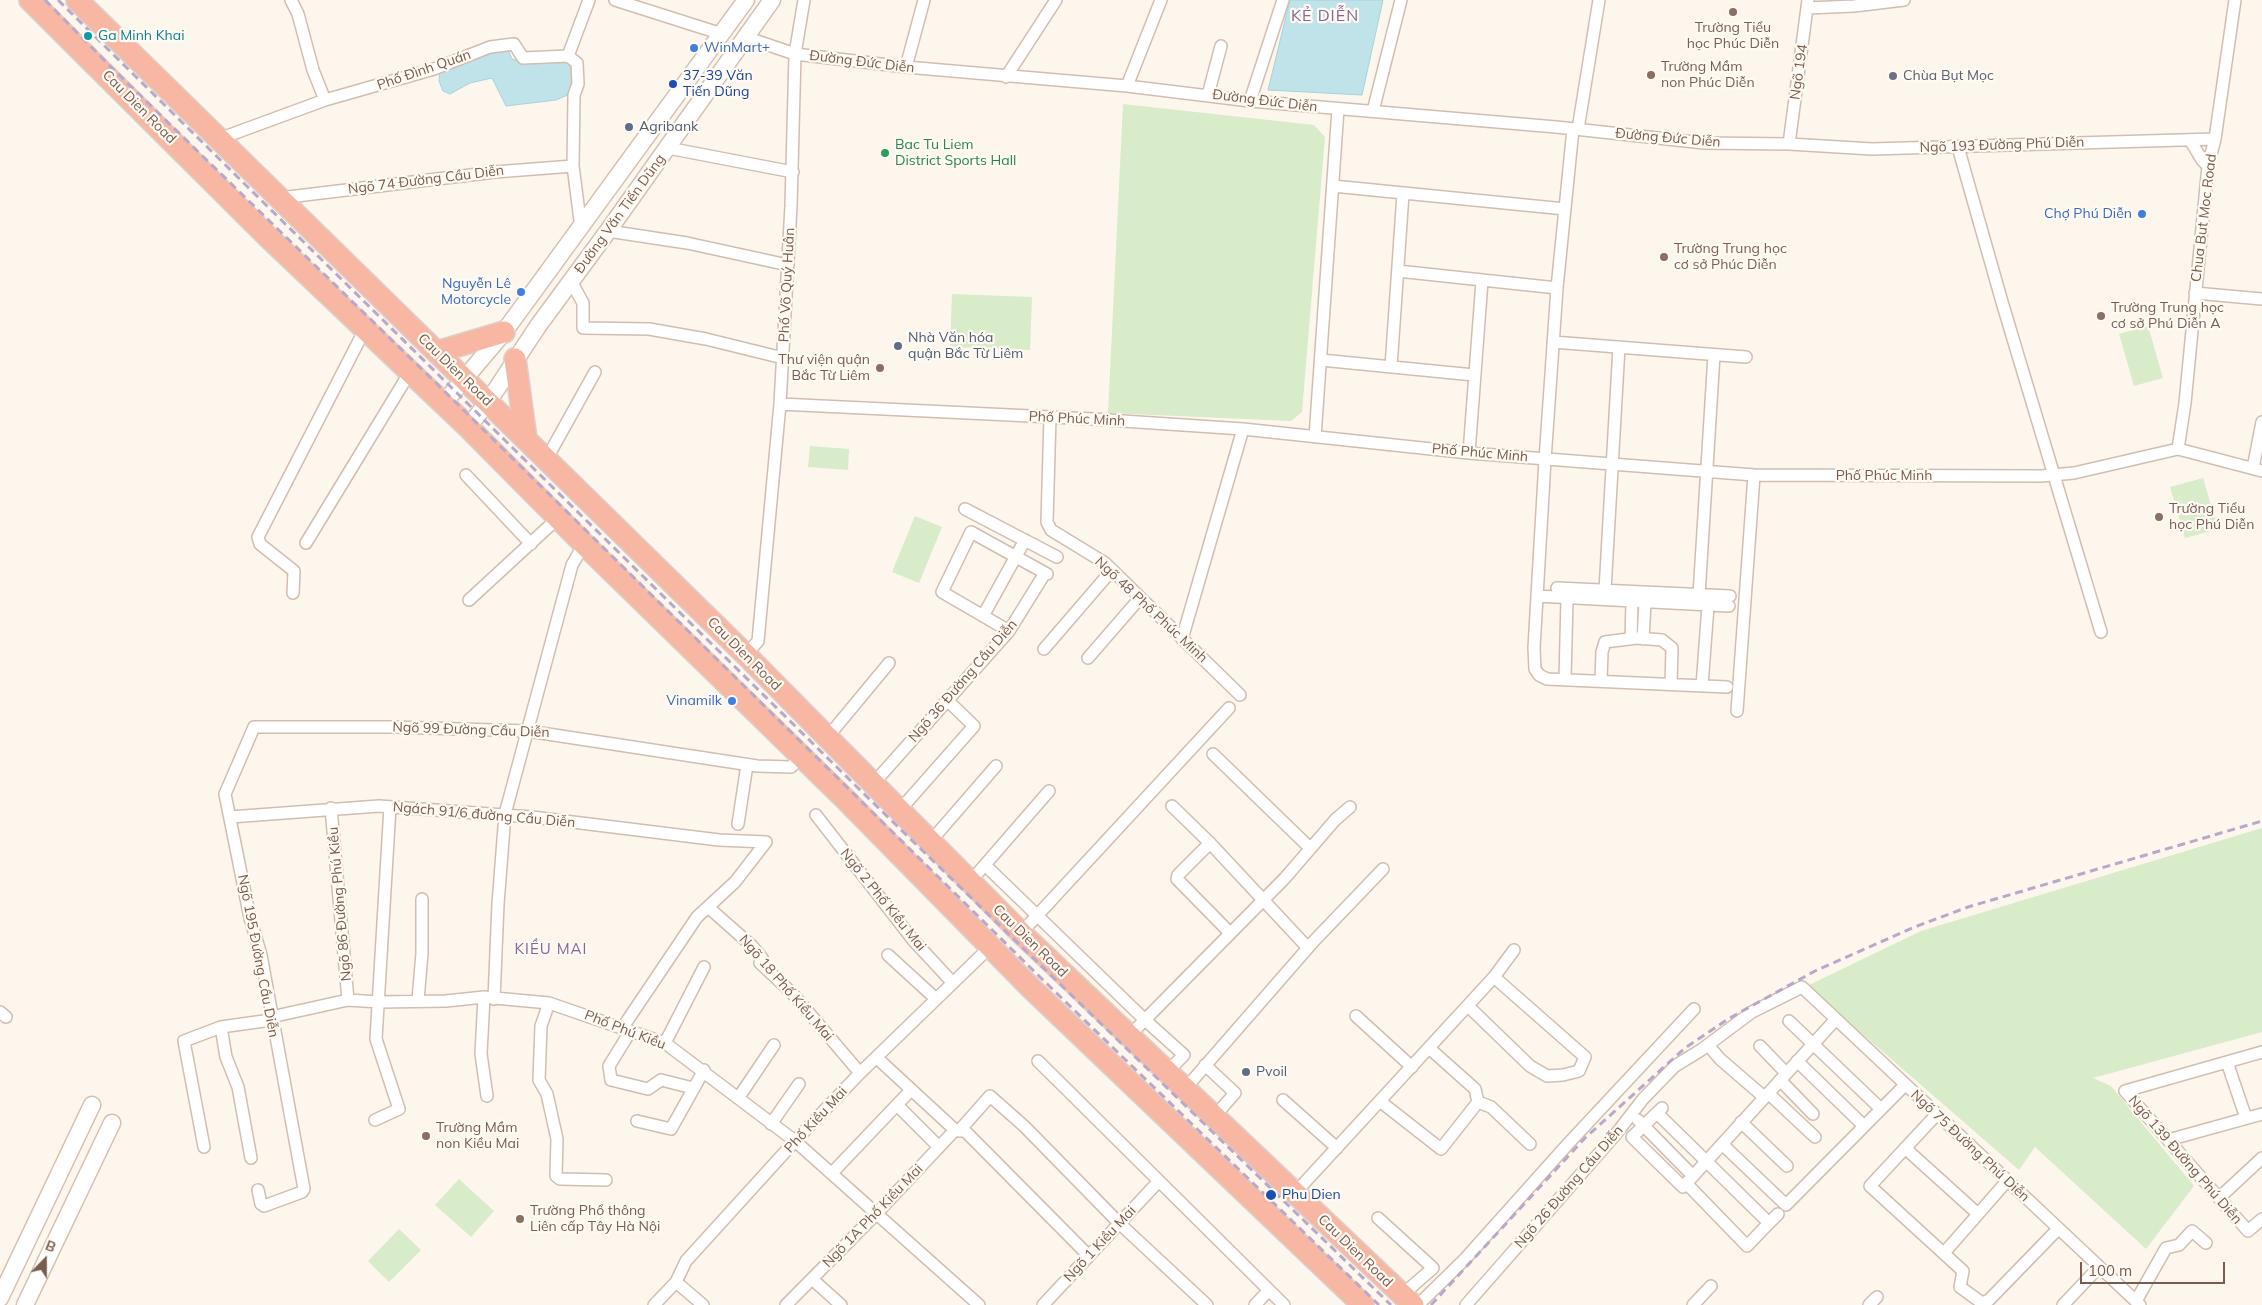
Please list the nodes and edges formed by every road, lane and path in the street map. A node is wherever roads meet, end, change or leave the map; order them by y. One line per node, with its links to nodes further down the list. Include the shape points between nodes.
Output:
1 (30, 0): 55 (highway, Cau Dien Road)
2 (77, 0): 34 (highway, Cau Dien Road)
3 (291, 0): 28 (street)
4 (589, 0): 23 (street)
5 (615, 0): 17 (street)
6 (746, 0): 19 (main road, Đường Văn Tiến Dũng)
7 (772, 0): 20 (main road, Đường Văn Tiến Dũng)
8 (804, 0): 22 (street, Phố Võ Quý Huân)
9 (924, 0): 24 (street)
10 (1056, 0): 25 (street)
11 (1161, 0): 26 (street)
12 (1283, 0): 29 (street)
13 (1401, 0): 31 (street)
14 (1599, 0): 32 (street)
15 (1904, 0): 18 (street, via 1854,6)
16 (2235, 0): 33 (street, Chua But Moc Road)
17 (640, 4): 19 (street)
18 (1808, 4): 36 (street, Ngõ 194)
19 (722, 34): 46 (main road, Đường Văn Tiến Dũng)
20 (745, 37): 22 (street, Đường Đức Diễn); 38 (main road, Đường Văn Tiến Dũng)
21 (1221, 46): 27 (street)
22 (795, 54): 24 (street, Đường Đức Diễn); 41 (street, Phố Võ Quý Huân)
23 (568, 56): 28 (street, Phố Đình Quán, via 523,58 514,44 490,47 434,69); 39 (street, via 577,63 578,84 574,95)
24 (906, 67): 25 (street, Đường Đức Diễn)
25 (1006, 77): 26 (street, Đường Đức Diễn)
26 (1127, 86): 27 (street, Đường Đức Diễn)
27 (1208, 95): 29 (street, Đường Đức Diễn)
28 (325, 100): 34 (street, Phố Đình Quán)
29 (1250, 101): 30 (street, Đường Đức Diễn)
30 (1338, 109): 31 (street, Đường Đức Diễn); 42 (street)
31 (1373, 111): 32 (street, Đường Đức Diễn)
32 (1576, 129): 36 (street, Đường Đức Diễn, via 1704,143); 45 (street)
33 (2215, 139): 35 (street, Ngõ 193 Đường Phú Diễn); 40 (street, Chua But Moc Road)
34 (221, 140): 44 (highway, Cau Dien Road)
35 (2190, 140): 37 (street, Ngõ 193 Đường Phú Diễn); 40 (street)
36 (1789, 144): 37 (street, Ngõ 193 Đường Phú Diễn, via 1872,149)
37 (1958, 147): 88 (street)
38 (668, 148): 41 (street); 47 (main road, Đường Văn Tiến Dũng)
39 (573, 166): 44 (street, Ngõ 74 Đường Cầu Diễn, via 495,172); 46 (street)
40 (2208, 166): 53 (street, Chua But Moc Road)
41 (793, 172): 48 (street, Phố Võ Quý Huân)
42 (1333, 186): 43 (street); 64 (street)
43 (1404, 194): 45 (street); 49 (street)
44 (280, 198): 59 (highway, Cau Dien Road)
45 (1565, 209): 52 (street)
46 (581, 228): 56 (main road, Đường Văn Tiến Dũng)
47 (608, 231): 48 (street, via 687,243); 50 (main road, Đường Văn Tiến Dũng)
48 (788, 265): 62 (street, Phố Võ Quý Huân)
49 (1398, 271): 51 (street); 65 (street)
50 (571, 281): 62 (street, via 583,303 583,328 649,329); 63 (main road, Đường Văn Tiến Dũng)
51 (1482, 281): 52 (street); 68 (street)
52 (1557, 288): 57 (street)
53 (2195, 293): 54 (street); 79 (street, Chua But Moc Road)
54 (2262, 299)
55 (365, 329): 66 (highway, Cau Dien Road); 100 (street, via 258,537 260,544 294,571)
56 (504, 332): 59 (highway); 69 (main road, Đường Văn Tiến Dũng)
57 (1553, 342): 58 (street); 82 (street)
58 (1619, 347): 60 (street); 83 (street)
59 (438, 352): 69 (highway, Cau Dien Road)
60 (1714, 355): 61 (street); 85 (street)
61 (1746, 357)
62 (783, 358): 72 (street, Phố Võ Quý Huân)
63 (515, 359): 70 (main road, Đường Văn Tiến Dũng); 78 (highway)
64 (1321, 360): 65 (street); 77 (street)
65 (1391, 367): 68 (street)
66 (410, 372): 71 (highway, Cau Dien Road); 92 (street)
67 (595, 372): 81 (street)
68 (1474, 375): 80 (street)
69 (465, 380): 70 (highway, Cau Dien Road); 71 (main road, Đường Văn Tiến Dũng)
70 (488, 402): 75 (main road, Đường Văn Tiến Dũng); 78 (highway, Cau Dien Road)
71 (443, 404): 75 (highway, Cau Dien Road)
72 (780, 404): 73 (street, Phố Phúc Minh); 115 (street, Phố Võ Quý Huân, via 758,641)
73 (1050, 417): 76 (street, Phố Phúc Minh); 97 (street, Ngõ 48 Phố Phúc Minh, via 1047,522 1051,530 1080,546)
74 (2262, 422): 84 (street)
75 (468, 427): 90 (highway, Cau Dien Road)
76 (1243, 429): 77 (street, Phố Phúc Minh); 112 (street)
77 (1315, 437): 80 (street, Phố Phúc Minh)
78 (526, 439): 81 (highway, Cau Dien Road)
79 (2178, 449): 84 (street); 88 (street, Phố Phúc Minh, via 2074,474)
80 (1469, 453): 82 (street, Phố Phúc Minh)
81 (546, 460): 115 (highway, Cau Dien Road)
82 (1544, 460): 83 (street, Phố Phúc Minh); 102 (street)
83 (1611, 465): 85 (street, Phố Phúc Minh); 99 (street)
84 (2258, 469)
85 (1708, 472): 87 (street, Phố Phúc Minh); 101 (street)
86 (466, 475): 93 (street)
87 (1754, 475): 88 (street, Phố Phúc Minh); 126 (street)
88 (2054, 475): 111 (street)
89 (965, 509): 91 (street)
90 (558, 518): 93 (street); 94 (highway, Cau Dien Road)
91 (1026, 540): 95 (street); 96 (street)
92 (306, 543)
93 (531, 544): 105 (street)
94 (584, 544): 128 (street, via 572,565); 131 (highway, Cau Dien Road)
95 (1017, 556): 109 (street); 109 (street, via 971,532 942,592); 110 (street, Ngõ 36 Đường Cầu Diễn, via 1046,574)
96 (1057, 557)
97 (1112, 570): 103 (street, Ngõ 48 Phố Phúc Minh); 114 (street)
98 (1557, 588): 99 (street)
99 (1605, 590): 101 (street)
100 (293, 593)
101 (1700, 595): 108 (street, via 1729,601)
102 (1537, 596): 104 (street); 118 (street, via 1535,669 1546,679)
103 (1140, 598): 112 (street, Ngõ 48 Phố Phúc Minh); 116 (street)
104 (1567, 599): 106 (street); 118 (street)
105 (469, 600)
106 (1632, 602): 107 (street); 113 (street)
107 (1645, 603): 108 (street); 113 (street)
108 (1708, 606): 121 (street)
109 (983, 616): 110 (street)
110 (1009, 631): 124 (street, Ngõ 36 Đường Cầu Diễn)
111 (2101, 632)
112 (1182, 639): 123 (street, Ngõ 48 Phố Phúc Minh)
113 (1637, 639): 119 (street, via 1605,642); 120 (street, via 1662,640 1672,648)
114 (1044, 649)
115 (746, 655): 129 (highway, Cau Dien Road)
116 (1088, 658)
117 (889, 663): 129 (street)
118 (1565, 679): 119 (street)
119 (1601, 680): 120 (street)
120 (1671, 684): 121 (street)
121 (1702, 686): 122 (street)
122 (1727, 687)
123 (1240, 695)
124 (947, 700): 134 (street, Ngõ 36 Đường Cầu Diễn); 142 (street, via 974,726)
125 (1229, 708): 155 (street)
126 (1737, 711)
127 (254, 727): 128 (street, Ngõ 99 Đường Cầu Diễn); 143 (street, Ngõ 195 Đường Cầu Diễn, via 225,794)
128 (528, 731): 132 (street, Ngõ 99 Đường Cầu Diễn); 140 (street)
129 (826, 739): 134 (highway, Cau Dien Road)
130 (1213, 754): 148 (street)
131 (801, 757): 132 (street, Ngõ 99 Đường Cầu Diễn, via 790,767); 145 (highway, Cau Dien Road)
132 (747, 764): 144 (street)
133 (996, 766): 146 (street)
134 (872, 784): 142 (highway, Cau Dien Road)
135 (1049, 791): 149 (street)
136 (1172, 806): 147 (street)
137 (390, 807): 139 (street, Ngách 91/6 đường Cầu Diễn); 140 (street, Ngách 91/6 đường Cầu Diễn); 169 (street)
138 (1350, 807): 148 (street)
139 (331, 808): 143 (street, Ngách 91/6 đường Cầu Diễn); 167 (street, Ngõ 86 Đường Phú Kiều)
140 (505, 814): 154 (street, Ngách 91/6 đường Cầu Diễn, via 719,840 766,842 735,882); 165 (street)
141 (816, 815): 164 (street, Ngõ 2 Phố Kiều Mai, via 913,940)
142 (904, 816): 145 (highway); 146 (highway, Cau Dien Road)
143 (230, 817): 174 (street, Ngõ 195 Đường Cầu Diễn)
144 (738, 824)
145 (888, 842): 158 (highway, Cau Dien Road)
146 (930, 842): 151 (highway, Cau Dien Road)
147 (1210, 843): 153 (street); 157 (street, via 1177,879)
148 (1310, 848): 153 (street)
149 (985, 865): 151 (street); 155 (street)
150 (1383, 869): 159 (street)
151 (970, 882): 156 (highway, Cau Dien Road)
152 (422, 899): 168 (street)
153 (1263, 900): 157 (street); 159 (street)
154 (708, 907): 179 (street, via 697,917); 196 (street, Ngõ 18 Phố Kiều Mai, via 752,946 762,958 760,963 792,993)
155 (1036, 916): 156 (street); 176 (street)
156 (1021, 933): 180 (highway, Cau Dien Road)
157 (1230, 933): 176 (street)
158 (991, 946): 164 (street, Phố Kiều Mai); 276 (highway, Cau Dien Road)
159 (1308, 948): 192 (street)
160 (1514, 950): 163 (street)
161 (888, 955): 166 (street)
162 (704, 967): 181 (street)
163 (1494, 977): 171 (street); 171 (street, via 1585,1057 1579,1071 1547,1076 1530,1066)
164 (952, 982): 166 (street, Phố Kiều Mai)
165 (489, 998): 168 (street, Phố Phú Kiều); 170 (street, Phố Phú Kiều); 204 (street, via 481,1054)
166 (936, 998): 188 (street, Phố Kiều Mai)
167 (348, 1000): 169 (street, Phố Phú Kiều); 174 (street, Phố Phú Kiều)
168 (418, 1000): 169 (street, Phố Phú Kiều)
169 (379, 1002): 218 (street, via 376,1039 399,1109)
170 (549, 1003): 179 (street, Phố Phú Kiều); 240 (street, via 541,1026 539,1080 547,1094 557,1139 556,1176 560,1179)
171 (1468, 1006): 186 (street)
172 (1694, 1009): 264 (street, via 1465,1259)
173 (1356, 1016): 193 (street)
174 (271, 1019): 178 (street, Phố Phú Kiều); 244 (street, Ngõ 195 Đường Cầu Diễn, via 304,1189 264,1206)
175 (1836, 1019): 182 (street); 184 (street, Ngõ 75 Đường Phú Diễn, via 1802,987 1752,1012); 199 (street, Ngõ 75 Đường Phú Diễn)
176 (1145, 1020): 180 (street); 195 (street, via 1184,1054)
177 (1789, 1020): 182 (street)
178 (221, 1027): 231 (street, Phố Phú Kiều, via 184,1041); 235 (street, via 226,1057 238,1087)
179 (626, 1029): 181 (street, Phố Phú Kiều); 200 (street, via 609,1066 610,1080 648,1089 661,1080)
180 (1129, 1036): 195 (highway, Cau Dien Road)
181 (665, 1043): 194 (street, Phố Phú Kiều)
182 (1813, 1044): 190 (street); 211 (street)
183 (774, 1045): 205 (street)
184 (1708, 1045): 203 (street, via 1720,1059); 212 (street, via 1675,1066)
185 (1760, 1046): 197 (street)
186 (1429, 1048): 193 (street); 208 (street, via 1475,1089)
187 (2262, 1052): 191 (street, Ngõ 139 Đường Phú Diễn)
188 (877, 1058): 196 (street, Phố Kiều Mai); 202 (street)
189 (1038, 1061): 243 (street)
190 (1797, 1061): 197 (street); 224 (street)
191 (2227, 1062): 217 (street); 227 (street, Ngõ 139 Đường Phú Diễn, via 2125,1091)
192 (1205, 1065): 201 (street); 216 (street, via 1235,1094)
193 (1412, 1067): 207 (street)
194 (704, 1070): 200 (street); 205 (street, Phố Phú Kiều)
195 (1167, 1072): 201 (highway, Cau Dien Road)
196 (860, 1073): 228 (street, Phố Kiều Mai)
197 (1783, 1077): 203 (street); 213 (street)
198 (799, 1084): 222 (street)
199 (1906, 1085): 211 (street); 214 (street, Ngõ 75 Đường Phú Diễn)
200 (693, 1088): 219 (street, via 671,1128)
201 (1185, 1089): 216 (highway, Cau Dien Road)
202 (911, 1090): 210 (street); 225 (street)
203 (1766, 1095): 221 (street); 226 (street)
204 (487, 1096)
205 (739, 1097): 222 (street, Phố Phú Kiều)
206 (1283, 1100): 233 (street)
207 (1381, 1102): 208 (street, via 1440,1149); 233 (street)
208 (1478, 1102): 229 (street, via 1491,1107)
209 (92, 1104): 263 (main road)
210 (897, 1105): 232 (street); 239 (street)
211 (1881, 1109): 224 (street)
212 (1632, 1114): 223 (street, Ngõ 26 Đường Cầu Diễn); 277 (street, Ngõ 26 Đường Cầu Diễn)
213 (1813, 1114)
214 (1937, 1114): 234 (street); 242 (street, Ngõ 75 Đường Phú Diễn)
215 (2262, 1114): 217 (street)
216 (1214, 1117): 245 (highway, Cau Dien Road)
217 (2246, 1118): 227 (street)
218 (375, 1120)
219 (637, 1120)
220 (112, 1122): 266 (main road)
221 (1741, 1122): 230 (street); 238 (street)
222 (772, 1124): 228 (street, Phố Phú Kiều)
223 (1643, 1126): 237 (street, via 1660,1110); 241 (street, Ngõ 26 Đường Cầu Diễn)
224 (1864, 1126): 230 (street, via 1786,1205)
225 (957, 1130): 232 (street, Ngõ 1A Phố Kiều Mai); 253 (street, Ngõ 1A Phố Kiều Mai, via 990,1096 1024,1126); 257 (street, via 964,1132)
226 (1815, 1137)
227 (2168, 1140): 246 (street, Ngõ 139 Đường Phú Diễn)
228 (795, 1141): 239 (street, Phố Phú Kiều); 260 (street, Phố Kiều Mai, via 686,1261)
229 (1530, 1144)
230 (1722, 1144): 237 (street)
231 (204, 1147)
232 (939, 1147): 247 (street, Ngõ 1A Phố Kiều Mai)
233 (1337, 1148): 245 (street)
234 (1905, 1148): 249 (street); 256 (street, via 1870,1186)
235 (251, 1158)
236 (2262, 1158): 246 (street)
237 (1707, 1160): 241 (street); 252 (street)
238 (1787, 1166)
239 (832, 1173): 247 (street, Phố Phú Kiều)
240 (606, 1180)
241 (1690, 1180): 252 (street, Ngõ 26 Đường Cầu Diễn, via 1747,1246)
242 (2007, 1180): 249 (street); 254 (street, Ngõ 75 Đường Phú Diễn)
243 (1158, 1182): 253 (street, Ngõ 1 Kiều Mai); 262 (street)
244 (258, 1190)
245 (1294, 1193): 264 (highway, Cau Dien Road)
246 (2219, 1198): 251 (street, Ngõ 139 Đường Phú Diễn, via 2248,1232)
247 (877, 1214): 259 (street, Ngõ 1A Phố Kiều Mai); 271 (street, Phố Phú Kiều)
248 (1778, 1214): 252 (street)
249 (1978, 1214): 256 (street)
250 (1378, 1218): 264 (street, via 1433,1268)
251 (2262, 1219)
252 (1769, 1223)
253 (1119, 1224): 257 (street, Ngõ 1 Kiều Mai); 273 (street)
254 (2058, 1229): 256 (street, via 1989,1300 1982,1303 1960,1287 1963,1271); 258 (street, Ngõ 75 Đường Phú Diễn)
255 (2206, 1243): 265 (street, via 2192,1231 2179,1245 2166,1248)
256 (1944, 1253)
257 (1088, 1256): 272 (street, Ngõ 1 Kiều Mai)
258 (2099, 1267): 265 (street, Ngõ 75 Đường Phú Diễn); 279 (street)
259 (812, 1279): 269 (street, Ngõ 1A Phố Kiều Mai); 270 (street)
260 (676, 1282): 267 (street, Phố Kiều Mai); 268 (street)
261 (1711, 1286): 278 (street)
262 (1270, 1290): 274 (street); 275 (street)
263 (0, 1298)
264 (1411, 1302)
265 (2138, 1303)
266 (25, 1305)
267 (654, 1305)
268 (703, 1305)
269 (786, 1305)
270 (841, 1305)
271 (979, 1305)
272 (1043, 1305)
273 (1206, 1305)
274 (1255, 1305)
275 (1284, 1305)
276 (1363, 1305)
277 (1466, 1305)
278 (1692, 1305)
279 (2063, 1305)

